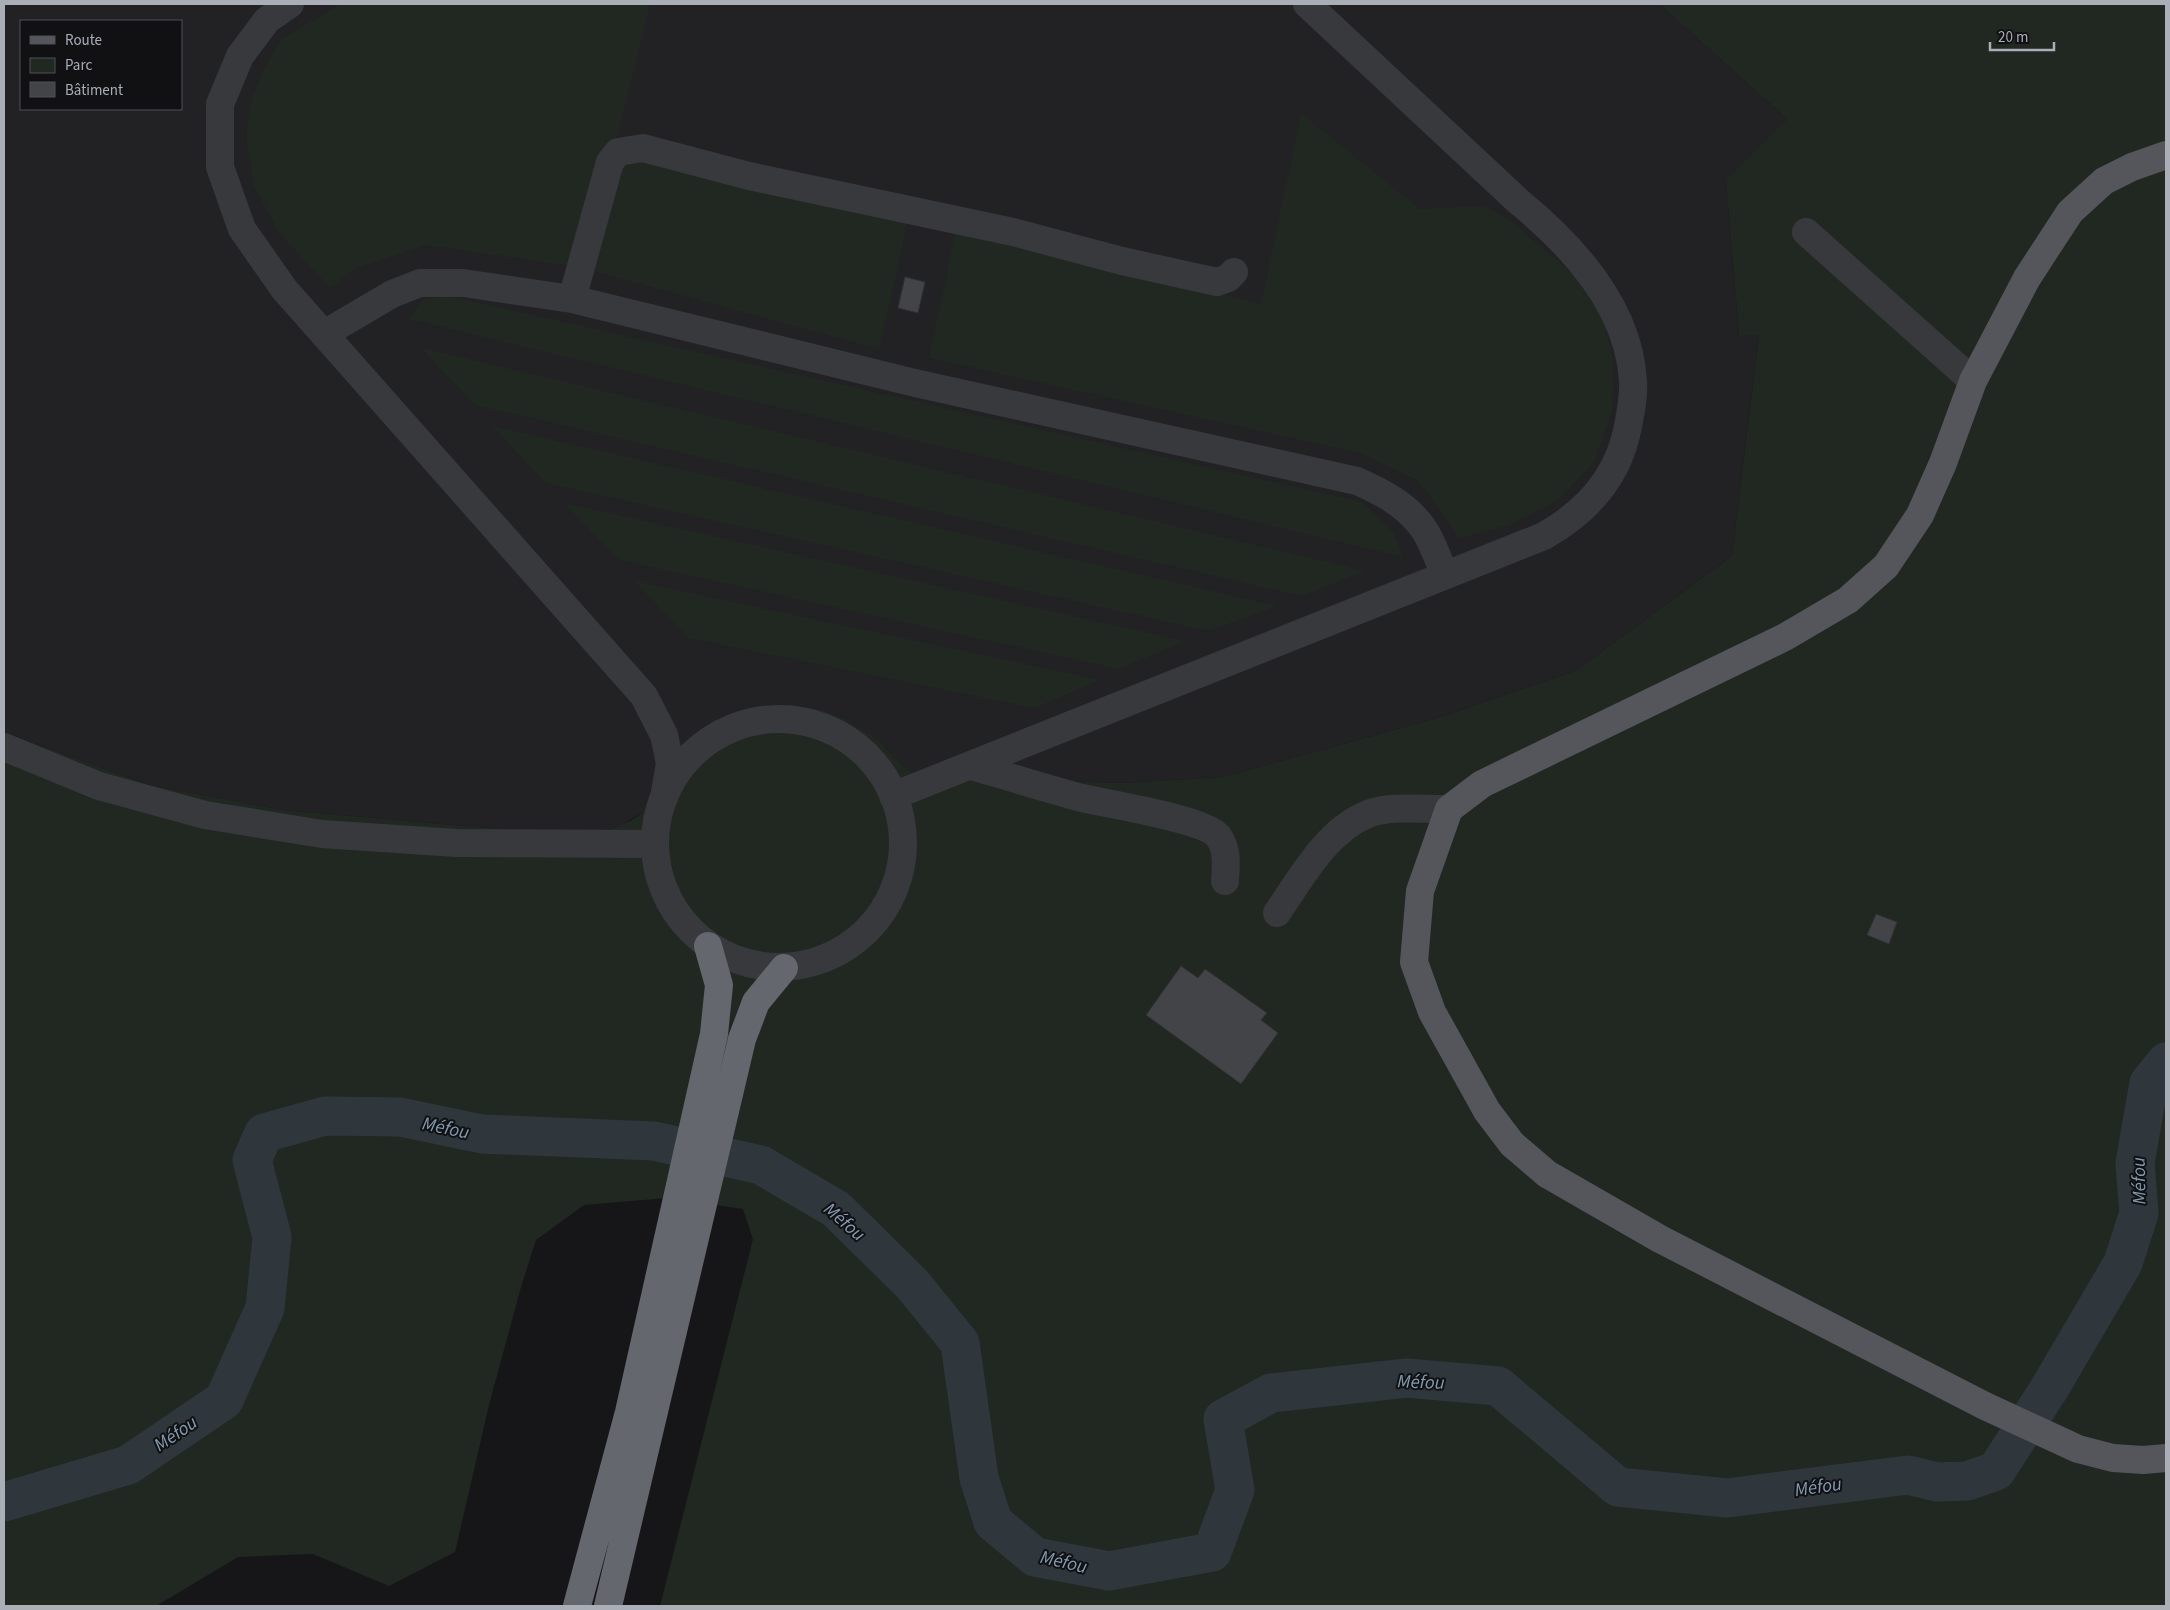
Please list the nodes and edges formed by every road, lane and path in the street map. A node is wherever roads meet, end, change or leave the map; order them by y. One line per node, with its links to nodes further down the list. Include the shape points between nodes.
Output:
1 (290, 4): 7 (street, via 267,20 240,56 220,104 220,167 242,229 284,289)
2 (1307, 4): 9 (street, via 1510,194 1551,228 1596,281 1615,316 1629,353 1633,382 1624,447 1609,479 1587,506 1569,522 1537,539)
3 (2166, 155): 8 (main road, via 2132,167 2104,182 2070,212 2027,278)
4 (1806, 232): 8 (street)
5 (1234, 272): 6 (street, via 1217,282 1122,262 1013,232 750,176 643,148 618,152 610,162)
6 (572, 299): 7 (street, via 463,282 420,283 392,294); 9 (street, via 915,383 1357,481 1383,492 1424,529)
7 (324, 334): 13 (street, via 644,696 664,735 670,763)
8 (1973, 381): 14 (main road, via 1920,515 1886,566 1848,600 1785,637 1482,784)
9 (1445, 575): 11 (street)
10 (4, 748): 15 (street, via 100,786 205,815 322,834 456,843)
11 (972, 766): 12 (street); 16 (street, via 1201,827 1218,836 1227,857)
12 (893, 796): 13 (street, via 877,766 844,737 825,727 782,718 739,725 708,742 686,761); 19 (street, via 901,818 903,854 895,889 877,920 851,945 835,954 819,962)
13 (664, 798): 15 (street)
14 (1449, 809): 17 (street, via 1375,812 1343,828 1313,861); 21 (main road, via 1420,891 1414,962 1432,1012 1487,1111 1512,1144 1547,1174 1660,1239 1985,1406 2078,1449 2113,1458)
15 (655, 844): 18 (street, via 660,876 675,912)
16 (1225, 881)
17 (1277, 913)
18 (708, 946): 19 (street, via 744,963); 20 (highway, via 719,985 714,1034)
19 (784, 968): 20 (highway, via 756,1002 742,1038)
20 (671, 1287): 22 (highway, via 627,1421); 23 (highway)
21 (2166, 1458)
22 (577, 1606)
23 (608, 1606)

